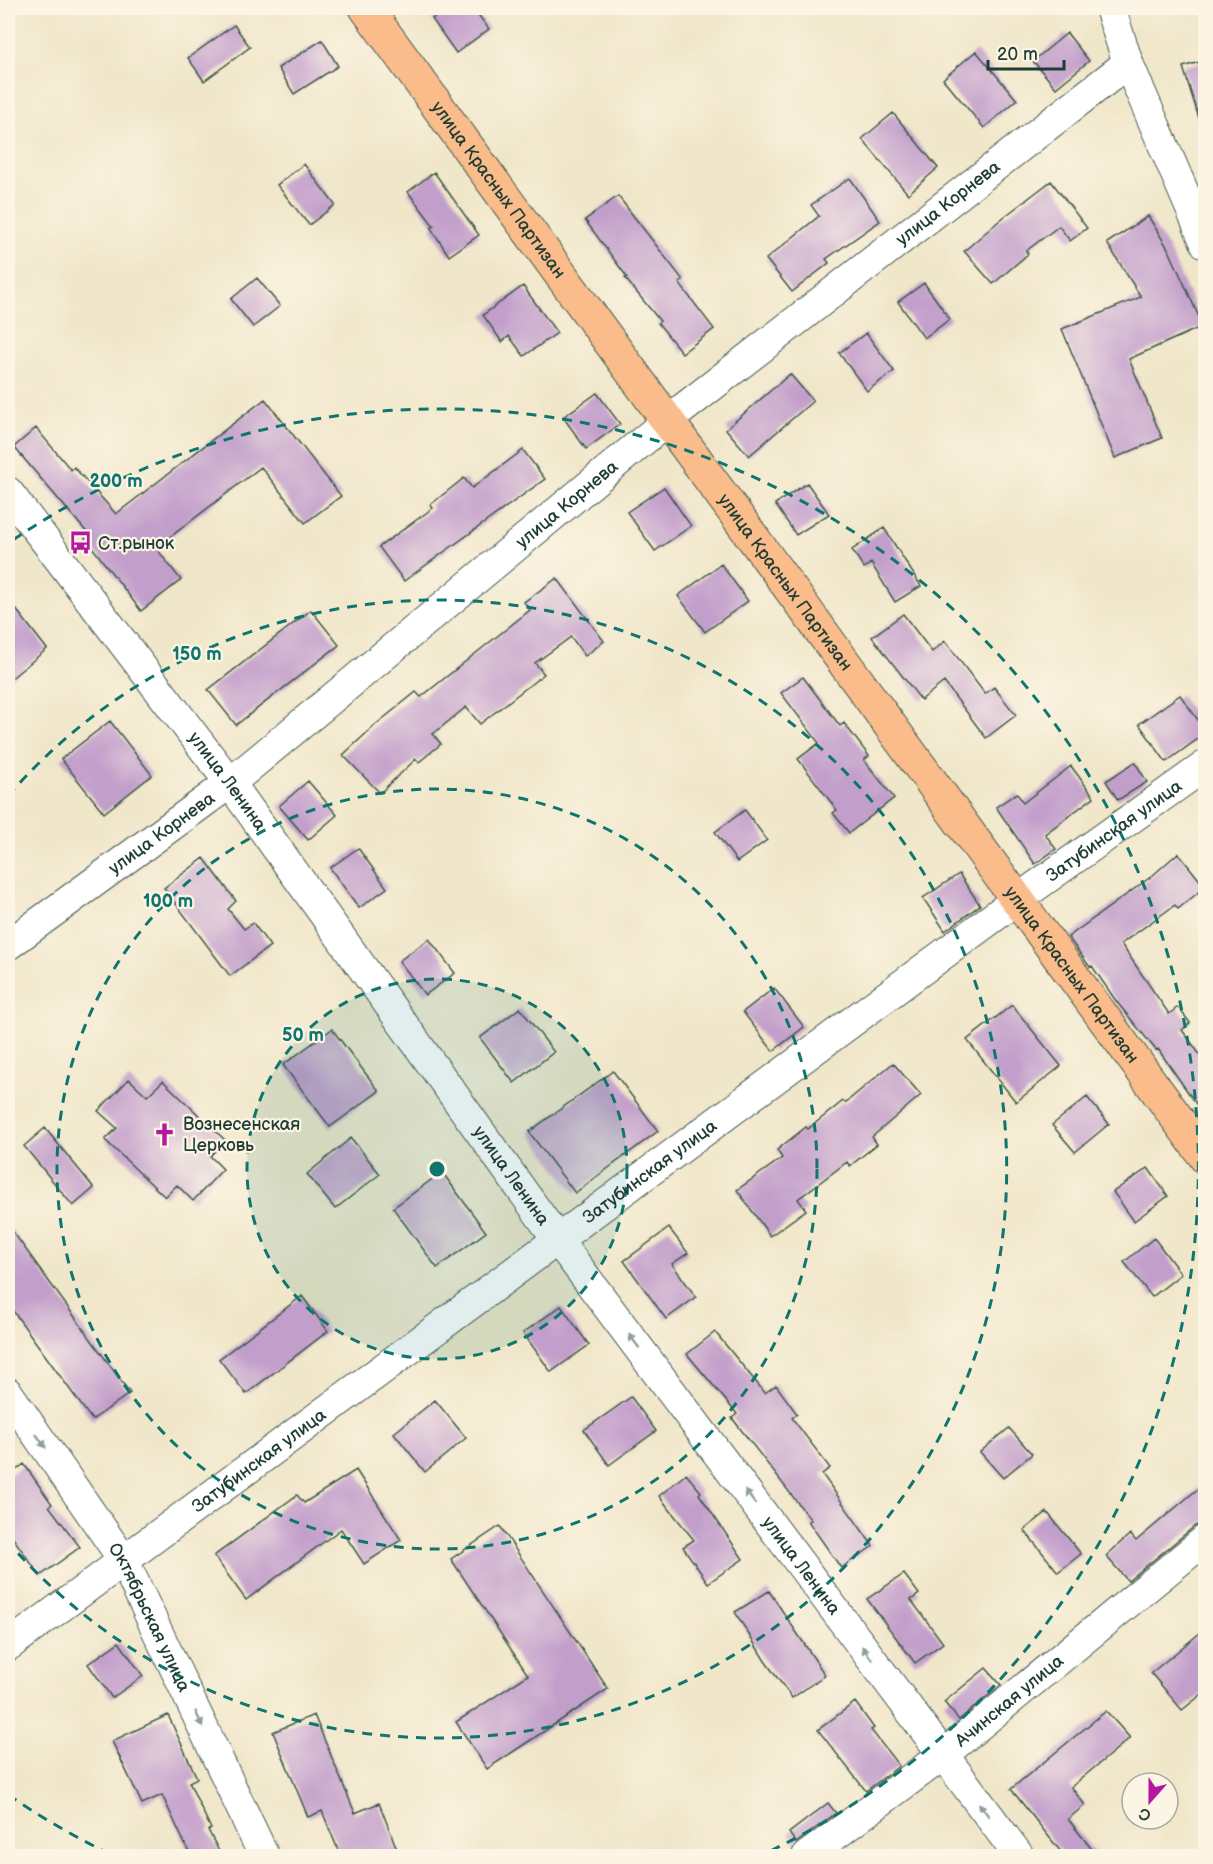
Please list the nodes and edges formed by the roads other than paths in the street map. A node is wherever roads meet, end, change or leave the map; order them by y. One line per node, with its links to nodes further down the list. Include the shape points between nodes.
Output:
1 (366, 8): 5 (main road, улица Красных Партизан)
2 (1110, 8): 3 (street)
3 (1128, 63): 4 (street); 5 (street, улица Корнева)
4 (1206, 244)
5 (667, 421): 8 (street, улица Корнева); 9 (main road, улица Красных Партизан)
6 (11, 505): 8 (street, улица Ленина)
7 (1206, 765): 9 (street, Затубинская улица)
8 (230, 783): 10 (street, улица Корнева); 12 (street, улица Ленина)
9 (1018, 899): 11 (main road, улица Красных Партизан); 12 (street, Затубинская улица)
10 (8, 945)
11 (1206, 1158)
12 (557, 1239): 15 (street, Затубинская улица); 17 (street, улица Ленина, one-way to 12)
13 (8, 1393): 15 (street, Октябрьская улица, one-way to 15)
14 (1206, 1539): 17 (street, Ачинская улица)
15 (124, 1561): 16 (street, Затубинская улица); 18 (street, Октябрьская улица, one-way to 18)
16 (8, 1646)
17 (943, 1755): 19 (street, Ачинская улица); 20 (street, улица Ленина, one-way to 17)
18 (264, 1857)
19 (807, 1857)
20 (1019, 1857)

